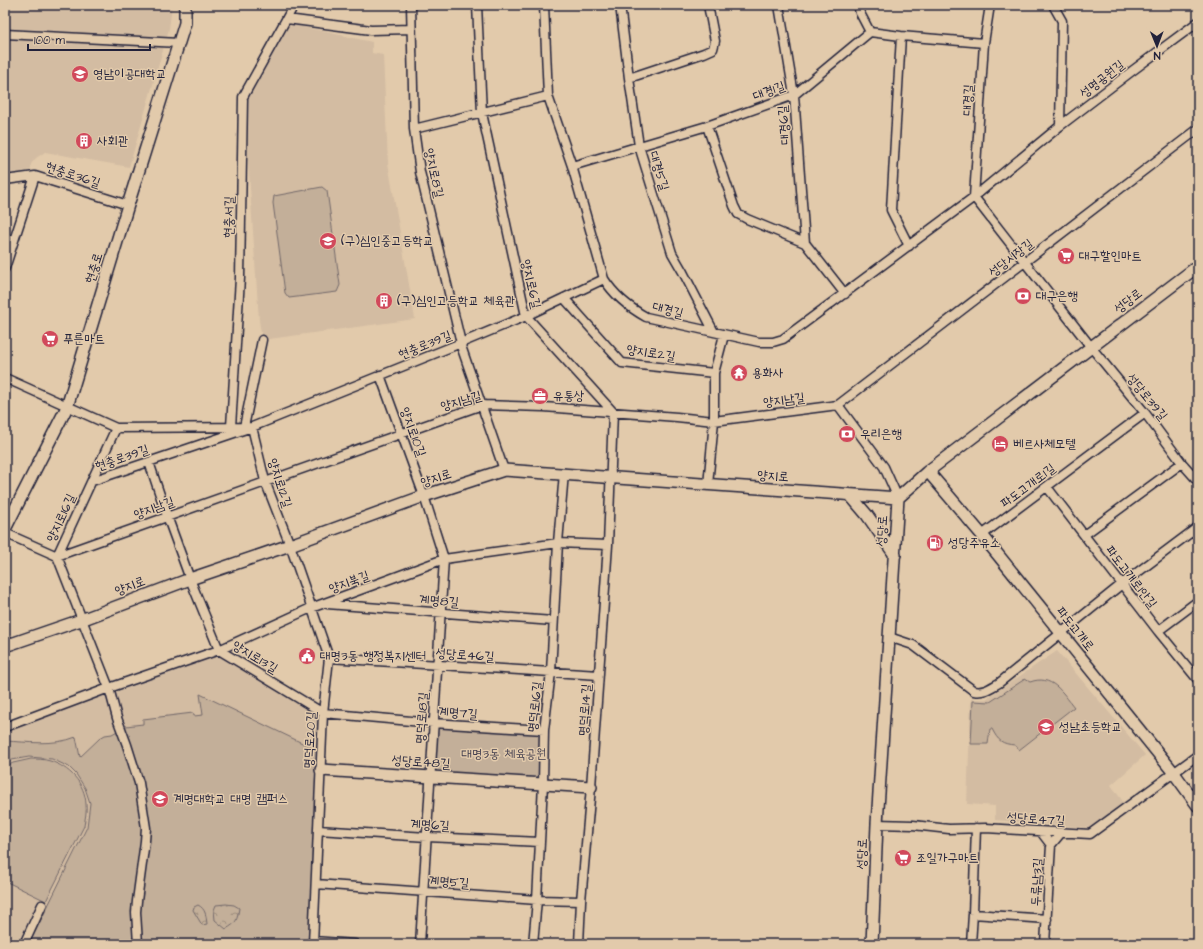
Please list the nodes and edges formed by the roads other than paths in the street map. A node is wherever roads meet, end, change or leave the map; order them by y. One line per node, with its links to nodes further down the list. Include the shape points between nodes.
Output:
1 (185, 5): 18 (main road, 현충로, via 185,24)
2 (294, 5): 12 (street, 현충서길)
3 (411, 5): 14 (street, 양지로8길)
4 (477, 5): 23 (street, 양지로6길)
5 (544, 5): 22 (street, 대경길)
6 (620, 5): 20 (street, 대경5길)
7 (708, 5): 20 (street, via 715,40 713,49)
8 (779, 5): 21 (street, 대경6길)
9 (858, 5): 15 (street)
10 (990, 5): 19 (street, 대경길)
11 (1053, 5): 25 (street, 성명공원길, via 1062,21)
12 (286, 19): 14 (street, via 371,30); 57 (street, 현충서길, via 242,97 240,278)
13 (1198, 22): 25 (street, 성명공원길)
14 (411, 29): 26 (street, 양지로8길)
15 (870, 32): 17 (street); 21 (street, 대경1길)
16 (5, 34): 18 (street)
17 (901, 36): 19 (street); 35 (street, via 892,210)
18 (179, 43): 33 (main road, 현충로)
19 (984, 43): 32 (street, 대경길)
20 (629, 78): 28 (street, 대경5길)
21 (794, 95): 24 (street, 대경1길); 34 (street, 대경6길)
22 (548, 96): 23 (street); 29 (street, 대경길)
23 (482, 113): 26 (street); 42 (street, 양지로6길)
24 (707, 126): 28 (street, 대경1길); 34 (street, via 738,214)
25 (1060, 126): 32 (street, 성명공원길)
26 (414, 129): 46 (street, 양지로8길, via 420,172)
27 (1198, 129): 36 (street, 성당시장길)
28 (639, 146): 29 (street, 대경1길); 43 (street, 대경5길, via 672,253)
29 (572, 166): 39 (street, 대경길)
30 (35, 176): 31 (street); 33 (street, 현충로36길); 38 (street, 현충로36길)
31 (5, 180)
32 (974, 197): 35 (street, 대경길); 36 (street)
33 (128, 205): 53 (main road, 현충로)
34 (806, 243): 40 (street)
35 (909, 246): 40 (street, 대경길)
36 (1024, 262): 47 (street); 52 (street, 성당시장길)
37 (1198, 266): 47 (main road, 성당로)
38 (5, 268)
39 (604, 279): 41 (street, 현충로39길); 43 (street, 대경길, via 622,300 646,318)
40 (845, 294): 44 (street, 대경길, via 782,339 773,342 759,342)
41 (564, 298): 42 (street, 현충로39길); 48 (street, 양지로2길, via 622,363)
42 (526, 316): 46 (street, 현충로39길); 54 (street, 양지로6길)
43 (714, 332): 44 (street, 대경길)
44 (724, 334): 48 (street)
45 (262, 340): 58 (street)
46 (461, 343): 49 (street, 현충로39길); 51 (street, 양지로8길)
47 (1091, 348): 55 (street, 성당로39길); 64 (main road, 성당로)
48 (714, 373): 56 (street)
49 (380, 376): 58 (street, 현충로39길); 60 (street, 양지로10길)
50 (5, 378): 53 (street, 현충로39길)
51 (482, 405): 54 (street, 양지남길, via 544,406); 60 (street, 양지남길); 63 (street, 양지로8길)
52 (838, 405): 56 (street, 양지남길); 74 (street, via 884,468)
53 (68, 406): 59 (street, 현충로39길); 77 (main road, 현충로)
54 (613, 412): 56 (street, 양지남길); 66 (street)
55 (1145, 413): 62 (street, 성당로39길); 71 (street, 파도고개로1길)
56 (714, 421): 70 (street)
57 (231, 427): 58 (street, 현충로39길); 59 (street, 현충로39길)
58 (248, 427): 61 (street, 현충로39길); 68 (street, 양지로12길)
59 (116, 428): 67 (street, 양지로16길)
60 (401, 433): 68 (street, 양지남길); 73 (street, 양지로10길)
61 (149, 462): 67 (street, 현충로39길); 75 (street, 양지로13길)
62 (1182, 463): 69 (street, 성당로39길); 80 (street)
63 (504, 470): 65 (main road, 양지로); 73 (main road, 양지로)
64 (927, 472): 74 (main road, 성당로); 79 (main road, 파도고개로)
65 (564, 474): 66 (main road, 양지로); 81 (street, 명덕로16길)
66 (610, 478): 70 (main road, 양지로); 83 (street, 명덕로14길)
67 (92, 481): 85 (street, 양지로16길)
68 (266, 481): 75 (street, 양지남길); 82 (street, 양지로12길)
69 (1198, 482)
70 (708, 485): 72 (main road, 양지로)
71 (1047, 487): 79 (street, 파도고개로1길); 80 (street, 파도고개로1안길)
72 (850, 495): 74 (main road, 양지로); 84 (main road, via 867,514)
73 (424, 496): 82 (main road, 양지로); 86 (street, 명덕로18길)
74 (898, 498): 84 (main road, 성당로)
75 (167, 516): 85 (street, 양지남길); 87 (street, 양지로13길)
76 (1198, 527): 88 (street)
77 (5, 529)
78 (5, 533): 85 (street)
79 (982, 535): 96 (main road, 파도고개로)
80 (1084, 535): 88 (street, 파도고개로1안길)
81 (558, 543): 83 (street, 양지북길); 86 (street, 양지북길); 94 (street, 명덕로16길)
82 (290, 545): 87 (main road, 양지로); 91 (street, 명덕로20길)
83 (608, 545): 103 (street, 명덕로14길)
84 (895, 555): 97 (main road, 성당로)
85 (57, 556): 93 (street, 양지로16길)
86 (444, 559): 90 (street, 양지북길); 92 (street, 명덕로18길)
87 (190, 579): 93 (main road, 양지로); 99 (street, 양지로13길)
88 (1122, 584): 95 (street, 파도고개로1안길); 96 (street)
89 (1198, 601): 95 (street)
90 (322, 604): 91 (street, 양지북길); 92 (street, 계명8길)
91 (312, 608): 99 (street, 양지북길); 100 (street, 명덕로20길)
92 (440, 613): 94 (street, 계명8길); 101 (street, 명덕로18길)
93 (81, 620): 98 (main road, 양지로); 105 (street)
94 (553, 621): 102 (street, 명덕로16길)
95 (1158, 631): 104 (street, 파도고개로1안길)
96 (1060, 632): 97 (street, via 999,683 979,692 974,691 912,645); 112 (main road, 파도고개로)
97 (889, 637): 117 (main road, 성당로)
98 (5, 646)
99 (219, 650): 105 (street, 양지북길); 106 (street, 양지로13길)
100 (329, 658): 101 (street, 성당로46길); 106 (street, 명덕로20길)
101 (437, 665): 102 (street, 성당로46길); 107 (street, 명덕로18길)
102 (551, 672): 103 (street, 성당로46길); 109 (street, 명덕로16길)
103 (599, 675): 115 (street, 명덕로14길)
104 (1198, 679)
105 (109, 688): 108 (street, 양지북길); 134 (street, via 139,782 146,828 136,907)
106 (323, 713): 107 (street, 계명7길); 111 (street, 명덕로20길)
107 (433, 723): 109 (street, 계명7길); 113 (street, 명덕로18길)
108 (5, 727)
109 (544, 730): 114 (street, 명덕로16길)
110 (1198, 755): 112 (street, 성당로47길)
111 (321, 770): 113 (main road, 성당로48길); 119 (street, 명덕로20길)
112 (1174, 773): 116 (main road, 파도고개로); 121 (street, 성당로47길, via 1090,834)
113 (429, 776): 114 (main road, 성당로48길); 122 (street, 명덕로18길)
114 (543, 784): 115 (main road, 성당로48길); 123 (street, 명덕로16길)
115 (591, 787): 128 (street, 명덕로14길)
116 (1198, 806)
117 (877, 824): 118 (street, 성당로47길, via 949,829); 139 (main road, 성당로)
118 (976, 828): 120 (street, 성당로47길); 130 (street)
119 (318, 830): 122 (street, 계명6길); 125 (street, 명덕로20길)
120 (1041, 832): 121 (street, 성당로47길); 124 (street)
121 (1061, 833): 124 (street)
122 (427, 837): 123 (street, 계명6길); 126 (street, 명덕로18길)
123 (540, 842): 127 (street, 명덕로16길)
124 (1051, 845): 131 (street, 두류남3길)
125 (316, 884): 126 (street, 계명5길); 132 (street, 명덕로20길)
126 (424, 892): 127 (street, 계명5길); 136 (street, 명덕로18길)
127 (537, 900): 128 (street, 계명5길); 137 (street, 명덕로16길)
128 (581, 902): 138 (street, 명덕로14길)
129 (42, 906): 133 (street)
130 (973, 914): 131 (street, 두류남3길); 140 (street)
131 (1047, 920): 141 (street, 두류남3길)
132 (313, 942): 135 (street)
133 (24, 944)
134 (138, 944)
135 (355, 944)
136 (420, 944)
137 (533, 944)
138 (579, 944)
139 (872, 944)
140 (970, 944)
141 (1045, 944)

